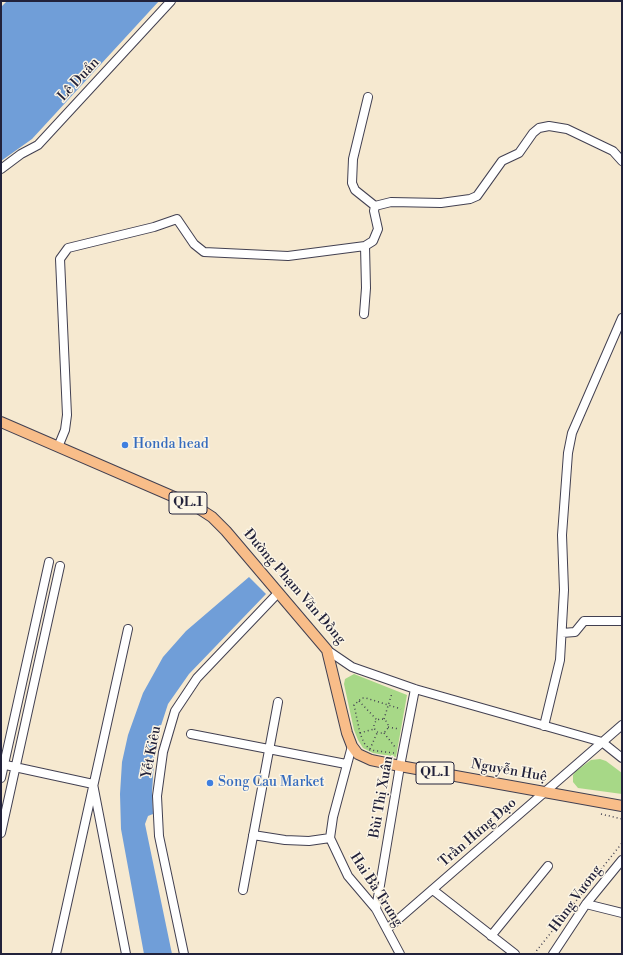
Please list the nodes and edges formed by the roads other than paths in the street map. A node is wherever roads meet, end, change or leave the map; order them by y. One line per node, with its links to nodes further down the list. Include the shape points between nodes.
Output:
1 (171, 1): 4 (street, Lê Duẩn, via 38,145 21,154)
2 (368, 97): 5 (street, via 353,159 352,183 355,190)
3 (622, 161): 5 (street, via 613,151 567,129 549,126 539,128 519,153 502,162 477,196 441,203 391,202)
4 (1, 170)
5 (375, 206): 6 (street, via 378,228 373,240)
6 (365, 246): 7 (street); 10 (street, via 288,256 204,252 194,244 177,219 68,248 60,259 67,415 65,430)
7 (364, 314)
8 (622, 318): 16 (street, via 572,434 569,447 562,535)
9 (1, 422): 10 (main road, Đường Phạm Văn Đồng / QL.1)
10 (58, 447): 13 (main road, Đường Phạm Văn Đồng / QL.1, via 201,509 226,531)
11 (49, 562): 27 (street)
12 (60, 566): 30 (street)
13 (278, 592): 17 (main road, Đường Phạm Văn Đồng / QL.1); 50 (street, Yết Kiêu, via 197,678 175,711 164,752 157,796 159,836)
14 (622, 622): 16 (street, via 584,622 575,632)
15 (128, 629): 32 (street)
16 (562, 633): 21 (street, via 560,660)
17 (327, 650): 18 (street, Đường Phạm Văn Đồng, via 352,667); 24 (main road, QL.1)
18 (415, 689): 21 (street, Đường Phạm Văn Đồng); 29 (street, Bùi Thị Xuân)
19 (278, 702): 25 (street)
20 (622, 725): 23 (street, Trần Hưng Đạo)
21 (544, 726): 23 (street, Đường Phạm Văn Đồng)
22 (191, 734): 25 (street)
23 (602, 742): 26 (street, Đường Phạm Văn Đồng); 33 (street, Trần Hưng Đạo)
24 (352, 746): 28 (street); 29 (main road, Nguyễn Huệ / QL.1, via 358,754 370,760)
25 (269, 749): 28 (street); 36 (street)
26 (622, 758)
27 (2, 764): 30 (street); 31 (street)
28 (346, 764): 37 (street)
29 (400, 766): 33 (main road, Nguyễn Huệ / QL.1); 43 (street, Bùi Thị Xuân)
30 (16, 767): 32 (street); 35 (street)
31 (1, 778)
32 (94, 784): 48 (street); 49 (street)
33 (544, 792): 34 (main road, Nguyễn Huệ / QL.1); 41 (street, Trần Hưng Đạo)
34 (622, 806)
35 (1, 833)
36 (254, 835): 37 (street, via 309,841); 40 (street)
37 (330, 838): 43 (street, Hai Bà Trưng, via 348,876)
38 (622, 860): 42 (street, Hùng Vương)
39 (548, 866): 46 (street)
40 (244, 890)
41 (433, 890): 45 (street, Trần Hưng Đạo); 46 (street)
42 (586, 904): 44 (street); 52 (street, Hùng Vương)
43 (376, 910): 45 (street, Hai Bà Trưng)
44 (622, 913)
45 (387, 929): 47 (street, Hai Bà Trưng)
46 (491, 936): 51 (street)
47 (398, 953)
48 (56, 954)
49 (126, 954)
50 (184, 954)
51 (515, 954)
52 (553, 954)

